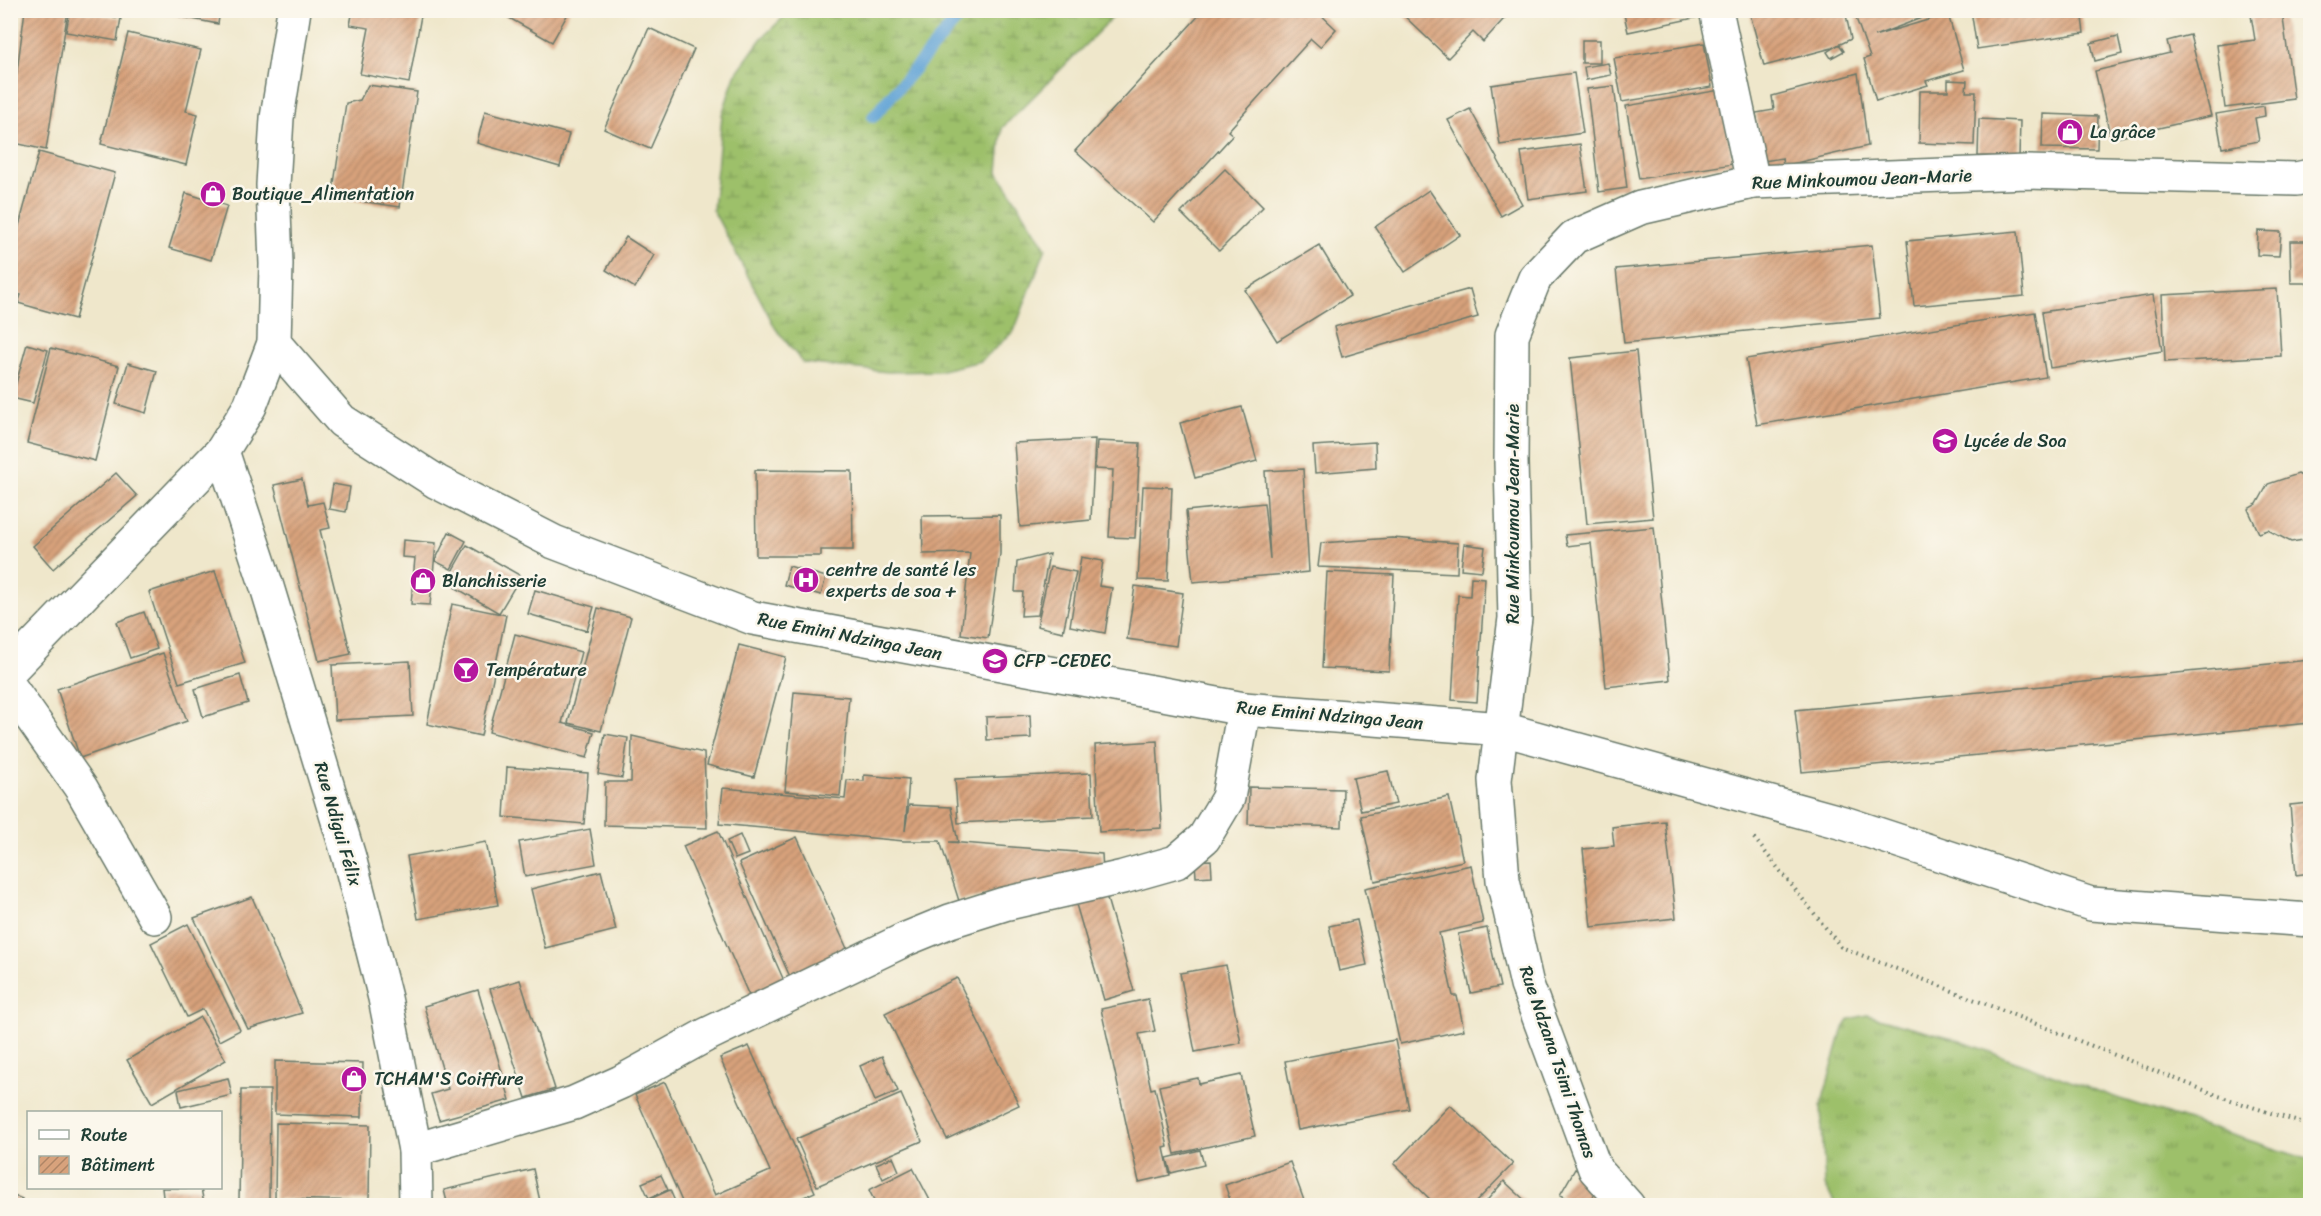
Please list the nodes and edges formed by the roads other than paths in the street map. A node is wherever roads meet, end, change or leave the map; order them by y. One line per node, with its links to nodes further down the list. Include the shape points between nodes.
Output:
1 (294, 10): 5 (street, via 274,174)
2 (1716, 10): 4 (street)
3 (2310, 176): 4 (street, Rue Minkoumou Jean-Marie, via 2296,179 2027,172)
4 (1753, 182): 10 (street, Rue Minkoumou Jean-Marie, via 1640,208 1574,237 1535,278 1512,334 1515,618)
5 (274, 343): 6 (street, via 250,406); 9 (street, Rue Emini Ndzinga Jean, via 342,421 437,482 554,542 753,618)
6 (222, 451): 7 (street); 13 (street, Rue Ndigui Félix, via 349,857 385,998)
7 (10, 670)
8 (10, 687): 11 (street, via 81,788)
9 (1244, 709): 10 (street, Rue Emini Ndzinga Jean); 13 (street, via 1228,798 1203,837 1176,862 950,921 706,1035 574,1103)
10 (1503, 729): 12 (street, Rue Emini Ndzinga Jean, via 1847,824 2091,904); 15 (street, Rue Ndzana Tsimi Thomas, via 1495,780 1503,880 1527,985 1595,1169)
11 (155, 917)
12 (2310, 920)
13 (415, 1150): 14 (street, Rue Ndigui Félix)
14 (416, 1206)
15 (1628, 1206)

